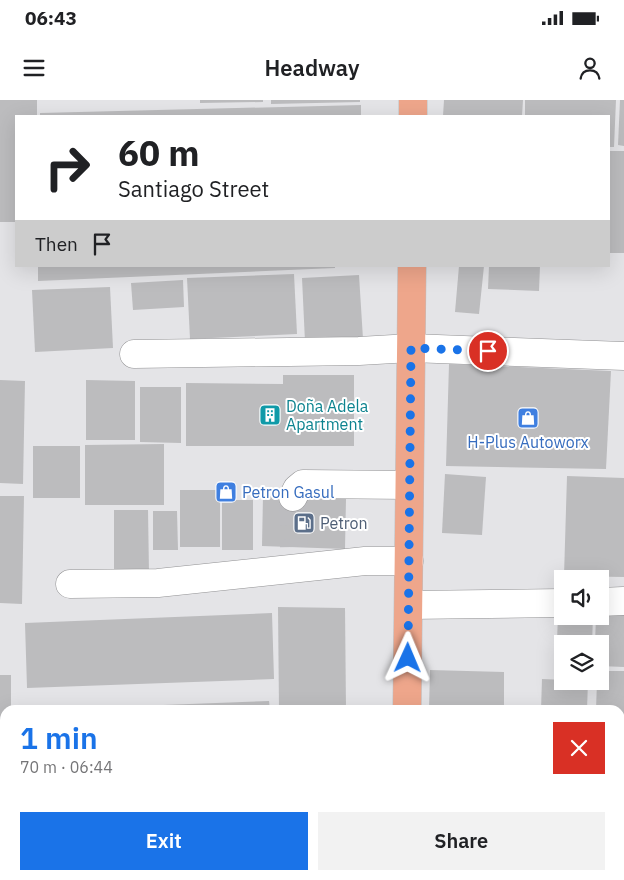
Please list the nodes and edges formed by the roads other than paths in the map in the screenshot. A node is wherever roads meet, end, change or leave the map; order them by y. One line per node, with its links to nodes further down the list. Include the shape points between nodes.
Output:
1 (414, 100): 2 (main road)
2 (413, 115)
3 (412, 267): 4 (main road)
4 (411, 348): 5 (street, via 358,352); 6 (street); 7 (main road)
5 (134, 354)
6 (624, 356)
7 (409, 485): 8 (street, via 304,484); 9 (main road)
8 (293, 497)
9 (409, 561): 10 (street, via 295,557 158,584); 12 (main road)
10 (70, 584)
11 (554, 603): 12 (street)
12 (408, 605): 13 (main road)
13 (407, 705)

